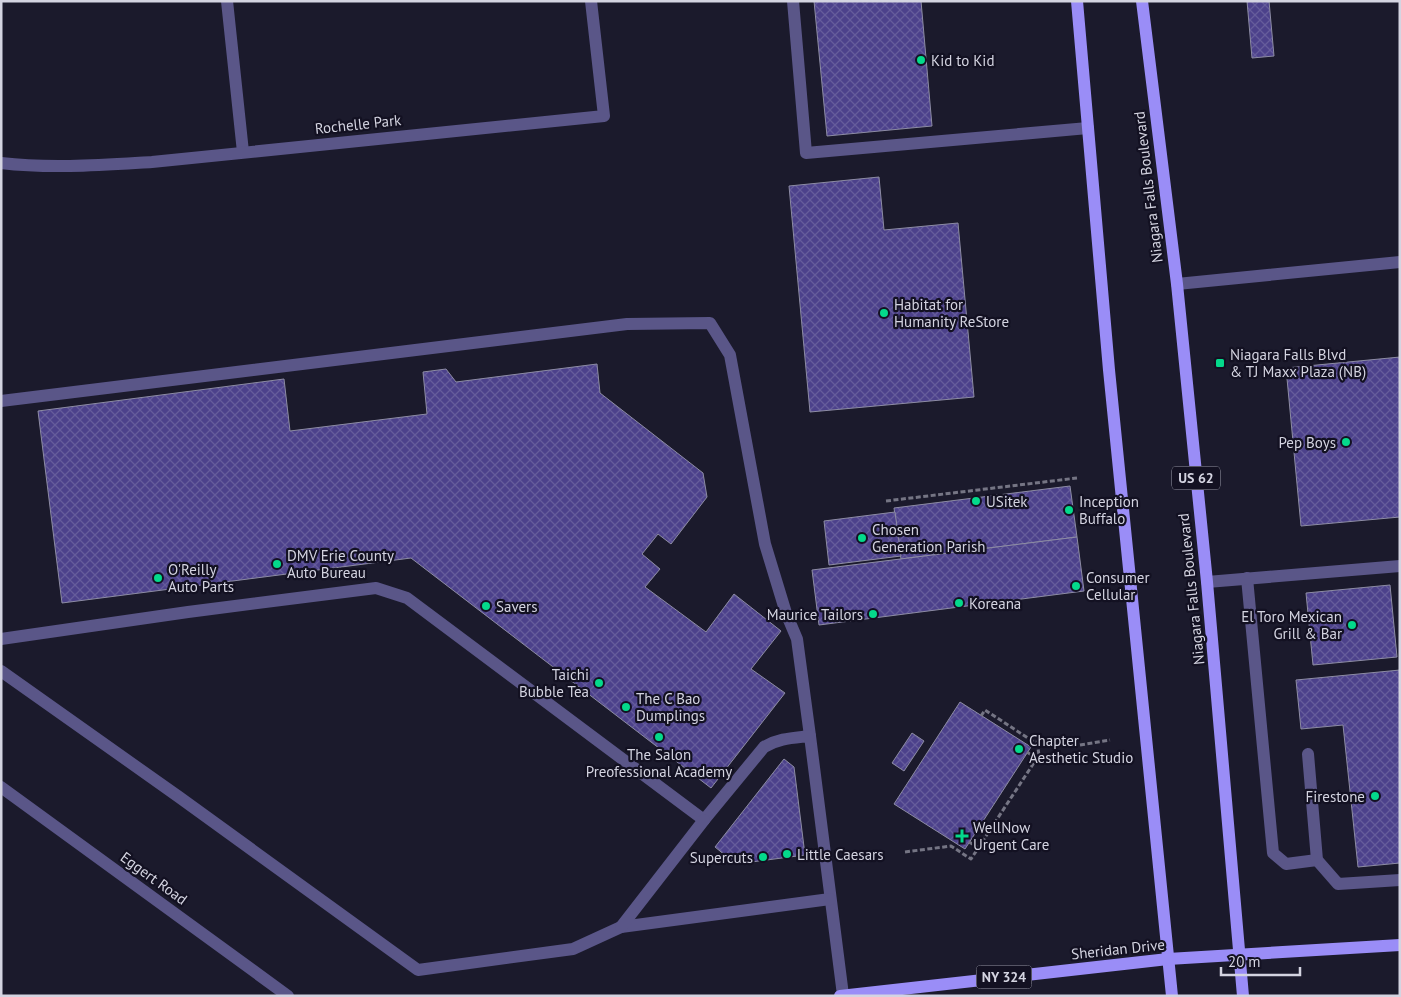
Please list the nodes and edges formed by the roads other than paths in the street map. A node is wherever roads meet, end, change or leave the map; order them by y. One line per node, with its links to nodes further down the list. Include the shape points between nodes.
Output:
1 (227, 1): 7 (street)
2 (591, 1): 7 (street, Rochelle Park, via 604,116)
3 (793, 1): 6 (street, via 806,152)
4 (1077, 1): 6 (main road)
5 (1142, 1): 10 (main road, Niagara Falls Boulevard / US 62)
6 (1088, 128): 27 (main road)
7 (243, 152): 8 (street, Rochelle Park, via 152,162)
8 (1, 163)
9 (1400, 262): 10 (street)
10 (1177, 284): 14 (main road, Niagara Falls Boulevard / US 62)
11 (1, 401): 17 (street, via 627,324 710,323 730,355 765,544 797,639)
12 (1400, 566): 13 (street)
13 (1247, 578): 14 (street); 21 (street, via 1273,853 1286,864)
14 (1207, 582): 26 (main road, Niagara Falls Boulevard / US 62)
15 (1, 639): 20 (street, via 376,588 407,598)
16 (1, 671): 24 (street, via 418,970 573,949)
17 (810, 736): 20 (street, via 774,741 764,747); 23 (street)
18 (1308, 754): 21 (street)
19 (1, 787): 28 (street, Eggert Road)
20 (704, 820): 24 (street)
21 (1317, 860): 22 (street, via 1338,884)
22 (1400, 880)
23 (830, 899): 24 (street); 29 (street)
24 (621, 927)
25 (1400, 945): 26 (main road, Sheridan Drive)
26 (1241, 955): 27 (main road, Sheridan Drive / NY 324); 31 (main road, Niagara Falls Boulevard)
27 (1168, 959): 29 (main road, Sheridan Drive / NY 324); 30 (main road)
28 (288, 996)
29 (842, 996)
30 (1172, 996)
31 (1243, 996)

